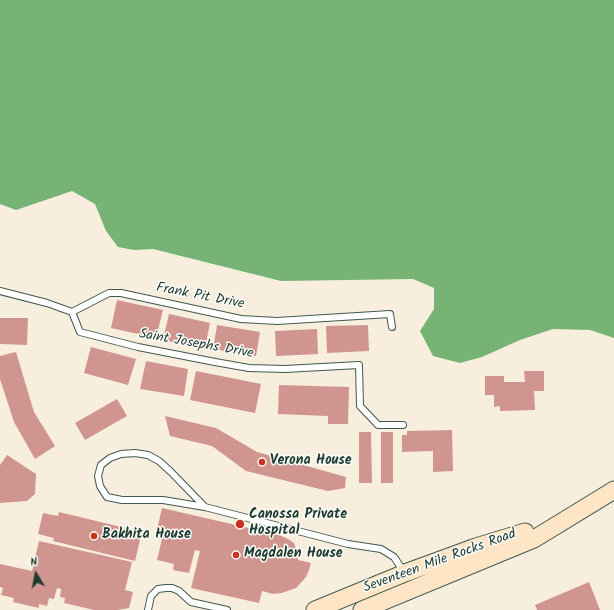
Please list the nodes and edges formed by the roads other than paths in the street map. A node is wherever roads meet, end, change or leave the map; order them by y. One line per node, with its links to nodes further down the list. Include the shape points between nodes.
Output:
1 (0, 291): 2 (lane)
2 (72, 312): 3 (lane, Frank Pit Drive, via 109,293 121,293 241,319 277,321 390,314); 4 (lane, Saint Josephs Drive, via 80,332 138,347 228,365 278,369 359,365 360,406 378,425)
3 (392, 327)
4 (403, 425)
5 (614, 490): 7 (main road, Seventeen Mile Rocks Road, via 534,539)
6 (205, 507): 6 (lane, via 163,500 122,500 107,496 100,486 98,476 101,465 121,454 148,455 159,461); 7 (lane, via 348,544 382,549 394,557)
7 (408, 582): 10 (main road, Seventeen Mile Rocks Road); 11 (main road, Seventeen Mile Rocks Road)
8 (148, 610): 9 (lane, via 151,596 158,589 166,588 179,591 191,602)
9 (227, 610)
10 (315, 610)
11 (362, 610)

